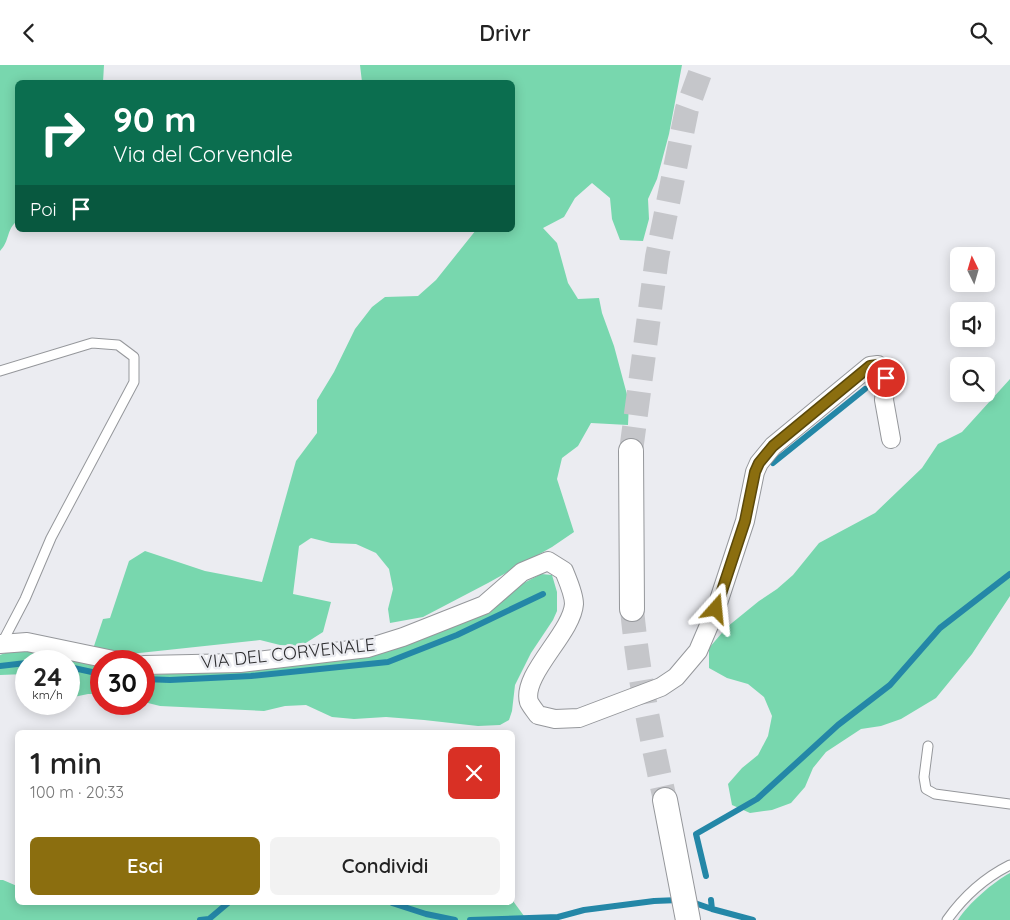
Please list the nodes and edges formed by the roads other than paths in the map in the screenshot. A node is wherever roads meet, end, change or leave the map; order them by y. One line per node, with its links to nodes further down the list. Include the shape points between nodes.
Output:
1 (0, 371): 5 (lane, via 92,343 118,345 134,357 134,382 51,538 25,599)
2 (892, 439): 7 (street, VIA DEL CORVENALE, via 884,400 886,378 878,365 870,366 773,446 759,463 728,574 698,651 676,677 661,687 579,718 555,719 538,715 530,702 529,689 574,605 564,571 548,561 522,572 484,605 368,648 240,663)
3 (631, 451): 4 (main road)
4 (632, 609)
5 (1, 643): 6 (street, via 27,642)
6 (90, 655)
7 (155, 665)
8 (928, 746): 10 (lane, via 924,777 926,789 935,794)
9 (665, 801): 12 (main road)
10 (1010, 804)
11 (1010, 865): 13 (lane, via 976,887)
12 (688, 920)
13 (947, 920)

